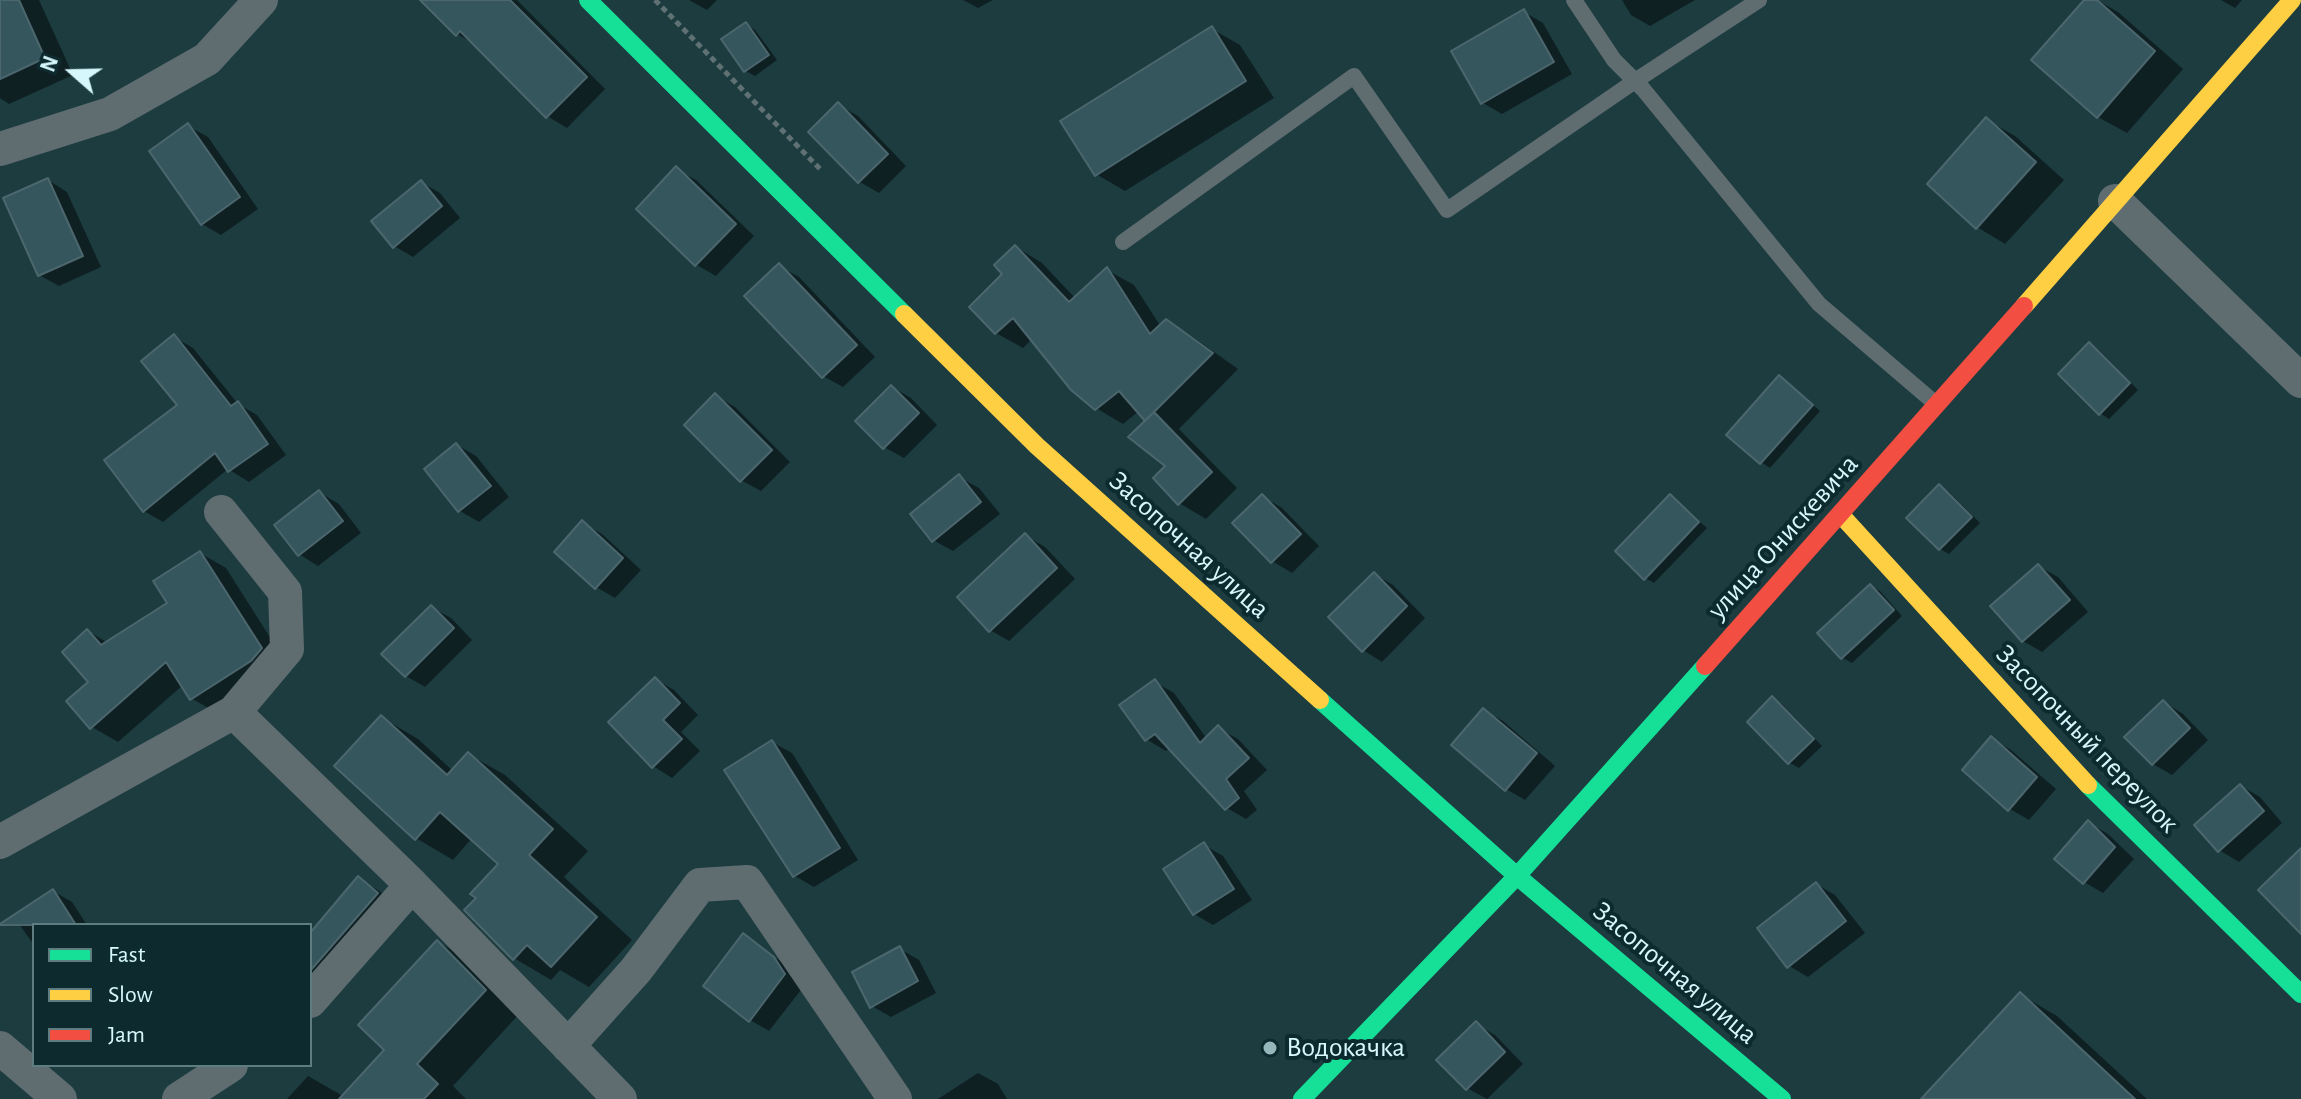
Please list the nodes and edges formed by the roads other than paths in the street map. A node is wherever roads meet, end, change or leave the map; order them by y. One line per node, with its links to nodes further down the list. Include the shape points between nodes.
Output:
1 (261, 0): 7 (street, via 207,59 110,114)
2 (588, 0): 16 (street, Засопочная улица, via 1037,446)
3 (1574, 0): 6 (lane, via 1614,60)
4 (1759, 0): 6 (lane)
5 (2292, 0): 8 (street, улица Онискевича)
6 (1635, 81): 9 (lane, via 1447,210 1354,76); 11 (lane, via 1819,304)
7 (0, 149)
8 (2115, 201): 10 (street); 11 (street, улица Онискевича)
9 (1123, 242)
10 (2301, 381)
11 (1937, 405): 13 (street, улица Онискевича)
12 (221, 512): 14 (street, via 285,592 287,649)
13 (1841, 515): 16 (street, улица Онискевича); 18 (street, Засопочный переулок, via 2096,793)
14 (234, 712): 15 (street); 17 (street)
15 (0, 842)
16 (1517, 876): 27 (street, улица Онискевича); 28 (street, Засопочная улица)
17 (412, 885): 19 (street); 20 (street)
18 (2301, 994)
19 (312, 999)
20 (568, 1046): 25 (street); 26 (street, via 636,970 700,885 747,882)
21 (0, 1048): 23 (street)
22 (228, 1067): 24 (street)
23 (60, 1099)
24 (179, 1099)
25 (620, 1099)
26 (895, 1099)
27 (1302, 1099)
28 (1782, 1099)

